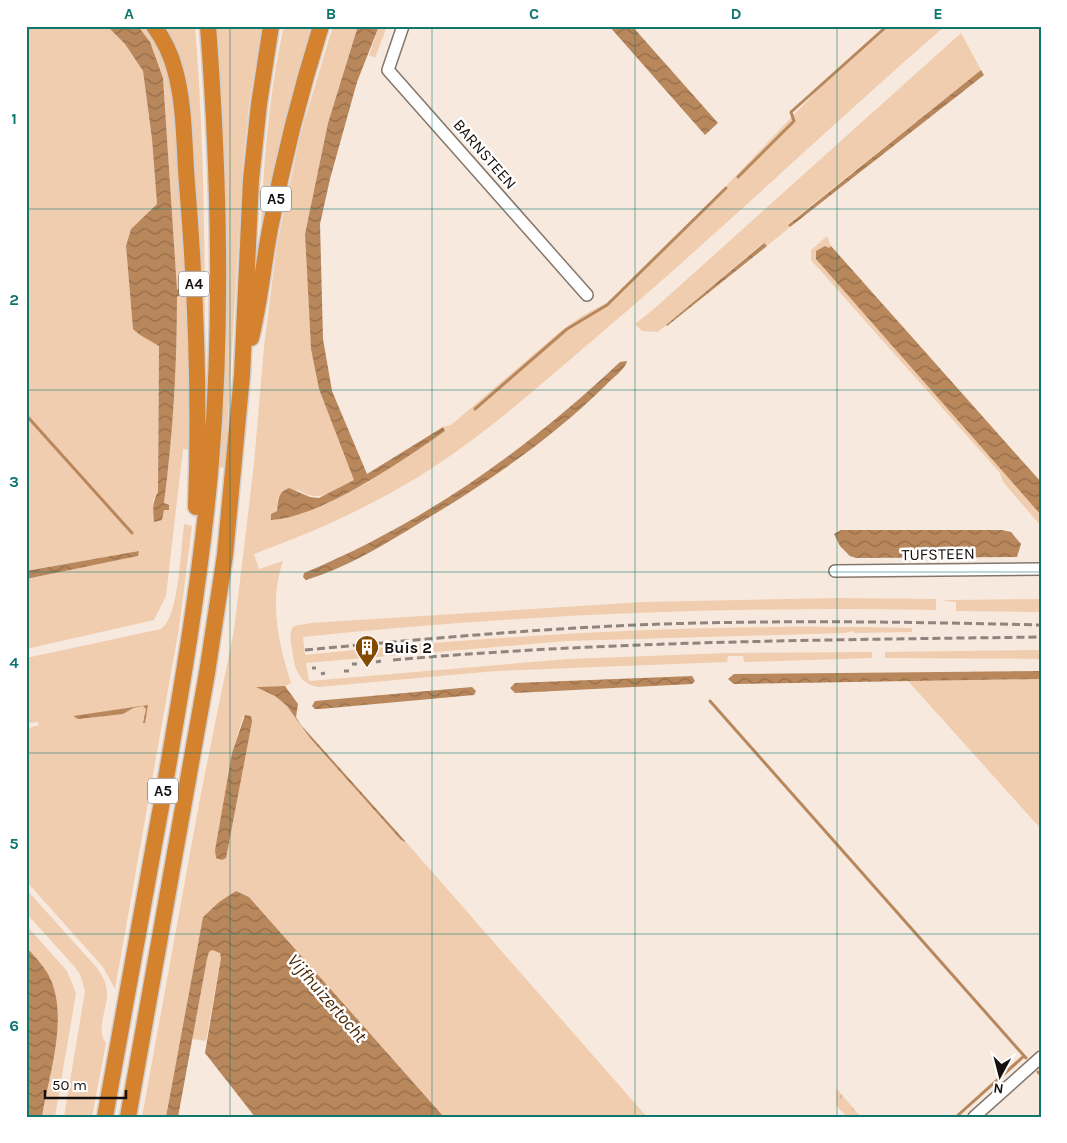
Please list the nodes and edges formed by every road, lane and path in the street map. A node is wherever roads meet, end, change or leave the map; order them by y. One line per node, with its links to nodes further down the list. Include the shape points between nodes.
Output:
1 (154, 26): 8 (highway, A4, via 164,40 175,70 180,97 198,357 200,417 196,510)
2 (208, 26): 8 (highway, A5, via 218,201 219,287 211,461)
3 (271, 26): 7 (highway, A5, via 251,180)
4 (321, 26): 7 (highway, A5, via 279,183 258,310)
5 (403, 26): 6 (street, BARNSTEEN, via 388,70)
6 (587, 295)
7 (242, 374): 13 (highway, A5, via 225,555 214,629)
8 (201, 549): 12 (highway, A5, via 184,673)
9 (1041, 569): 10 (street, TUFSTEEN)
10 (835, 570)
11 (1041, 1057): 14 (street)
12 (105, 1117)
13 (128, 1117)
14 (974, 1117)

